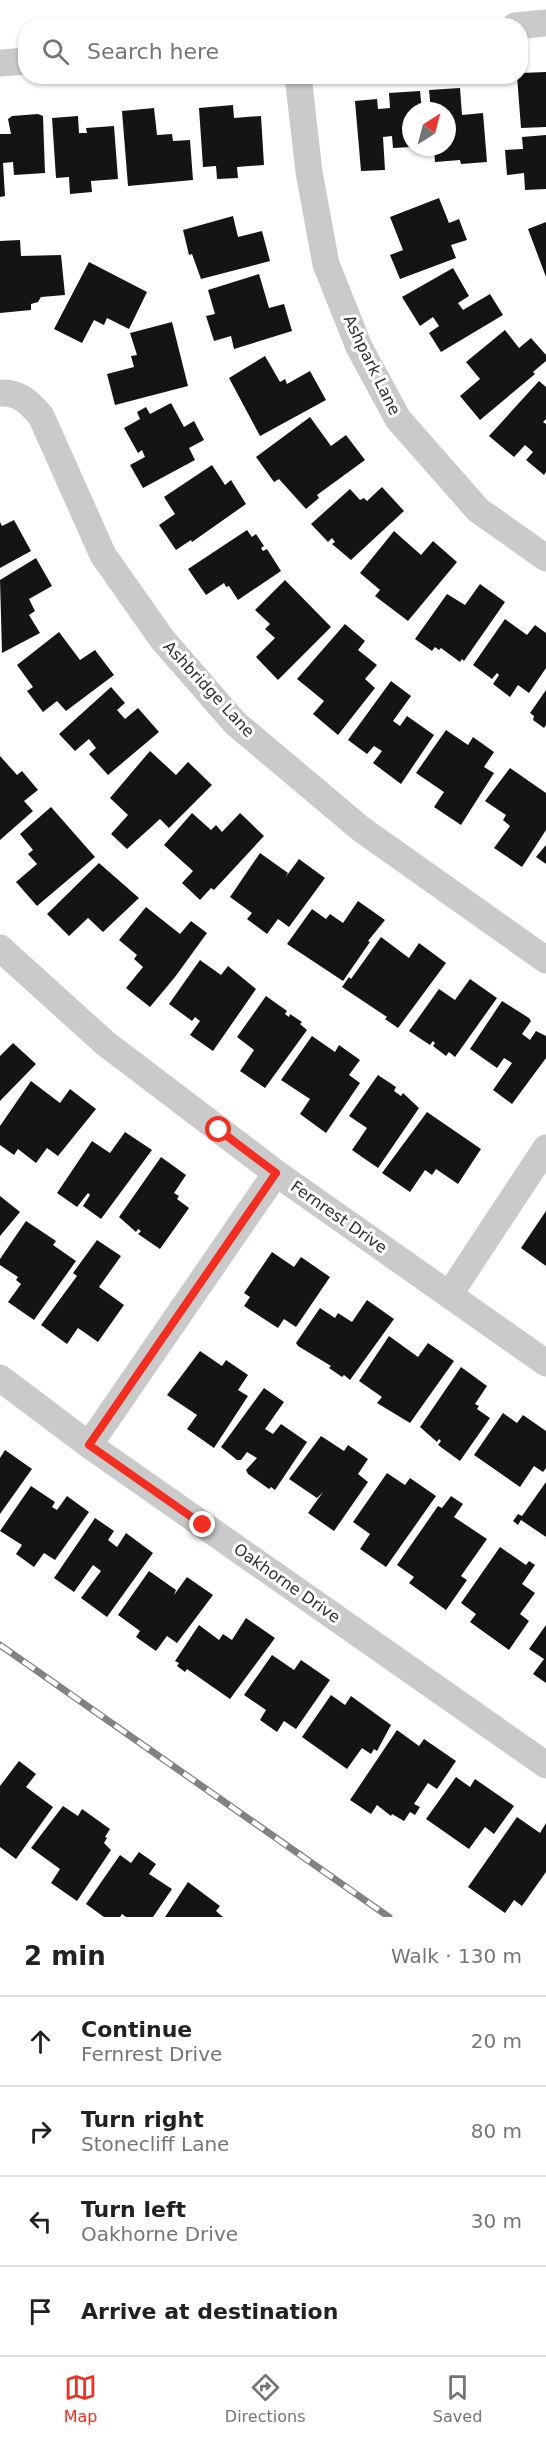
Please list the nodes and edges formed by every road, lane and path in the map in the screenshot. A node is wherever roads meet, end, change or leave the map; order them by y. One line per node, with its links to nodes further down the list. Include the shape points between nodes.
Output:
1 (546, 23): 2 (street)
2 (528, 25)
3 (18, 62): 4 (street)
4 (0, 63)
5 (299, 84): 7 (street, Ashpark Lane, via 309,172 326,264 359,346 398,419 478,510)
6 (6, 393): 9 (street, Ashbridge Lane, via 29,402 41,416 103,555 162,639 235,723 361,829)
7 (546, 558)
8 (0, 948): 11 (street, Fernrest Drive, via 105,1043)
9 (546, 960)
10 (546, 1148): 12 (street)
11 (276, 1173): 12 (street, Fernrest Drive); 15 (street)
12 (449, 1295): 13 (street, Fernrest Drive)
13 (546, 1363)
14 (0, 1378): 15 (street, Oakhorne Drive)
15 (89, 1445): 16 (street, Oakhorne Drive)
16 (546, 1765)

